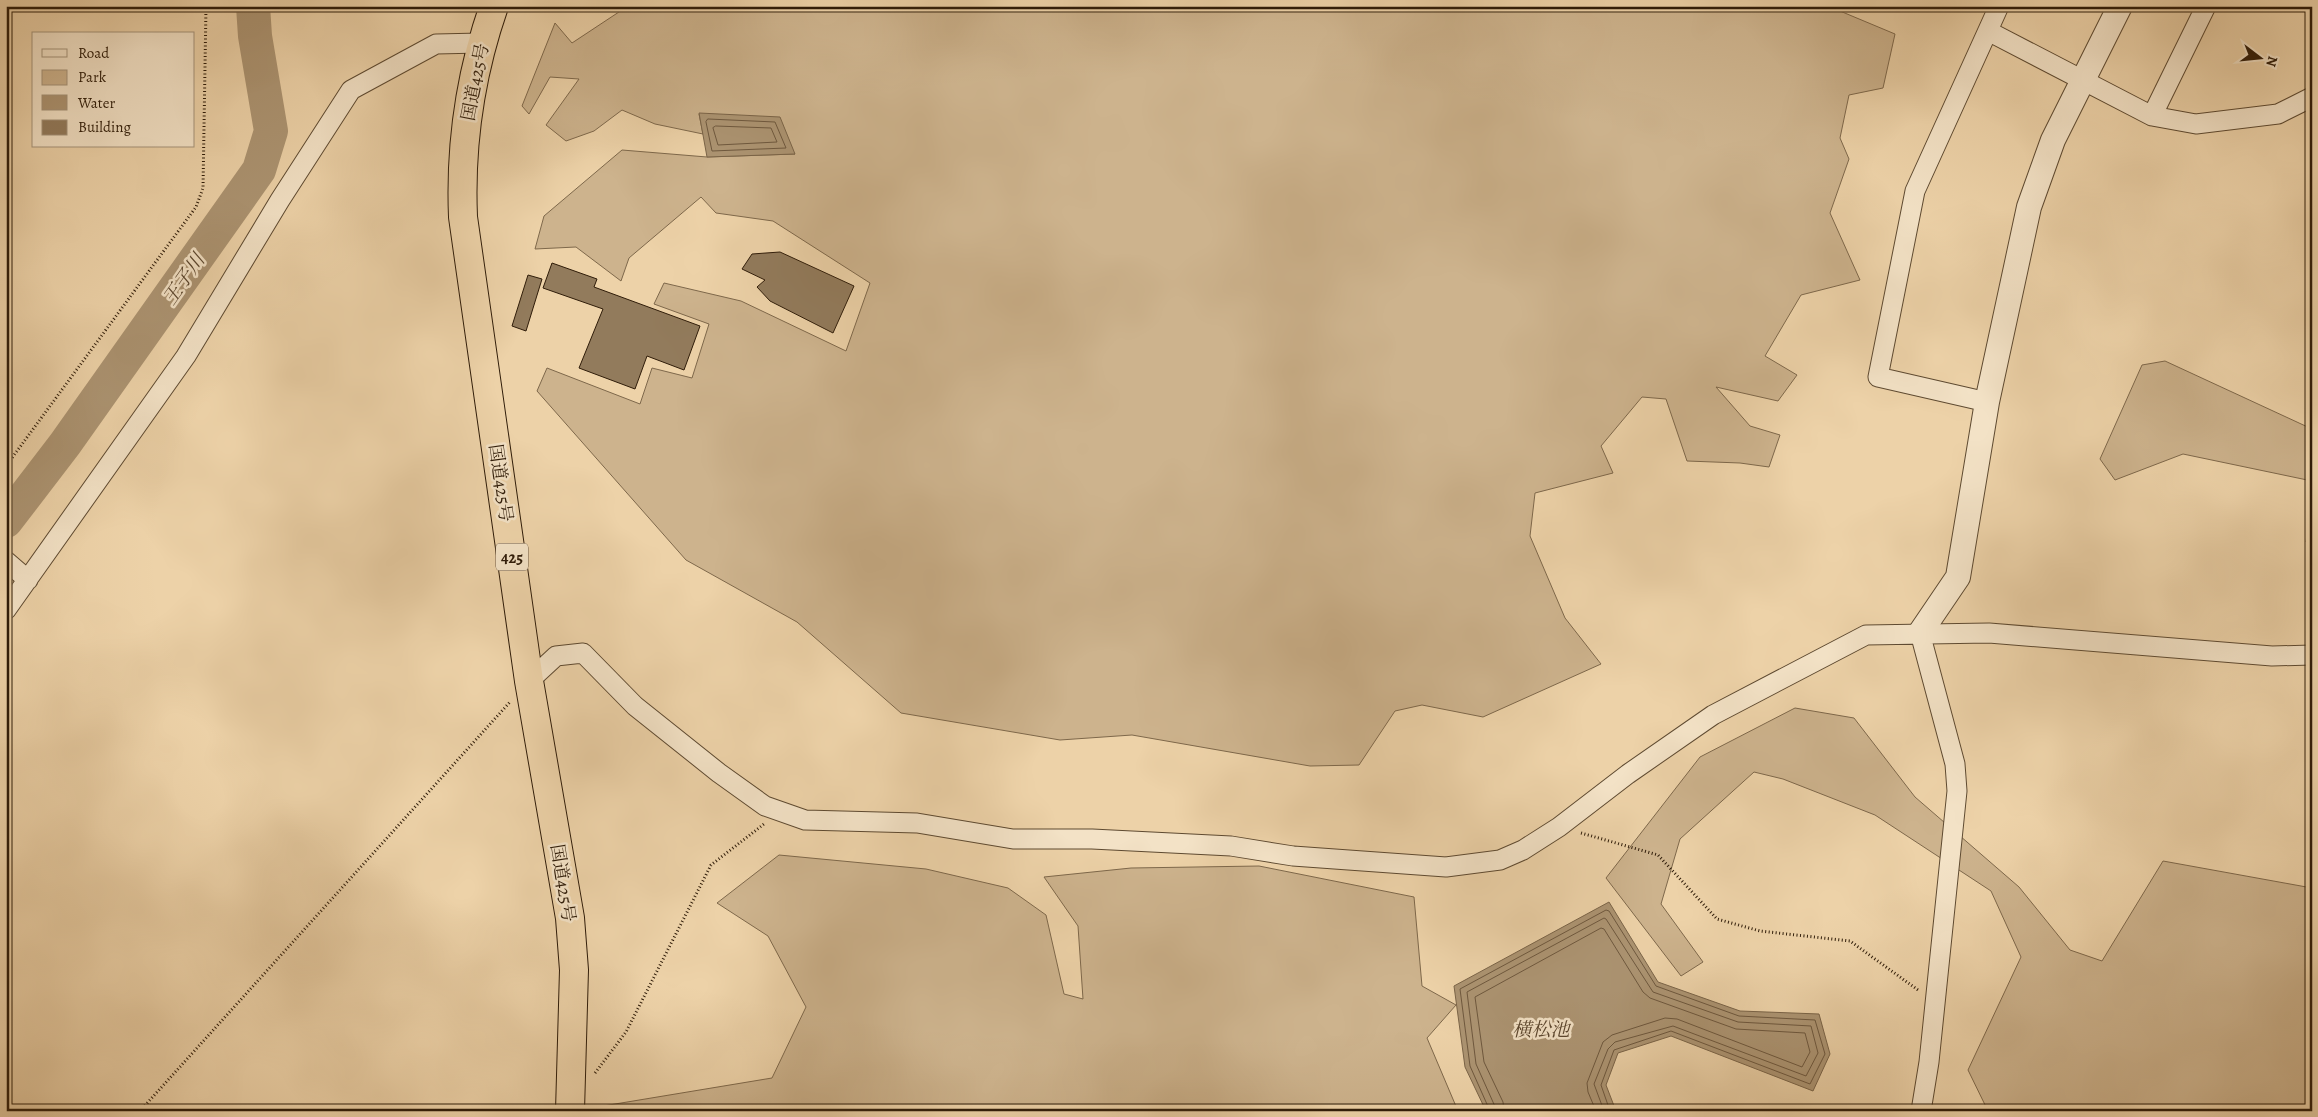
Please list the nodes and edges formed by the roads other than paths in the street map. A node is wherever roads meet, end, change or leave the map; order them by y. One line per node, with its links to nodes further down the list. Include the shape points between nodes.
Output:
1 (494, 6): 6 (highway, 国道425号 / 425)
2 (2000, 6): 5 (street)
3 (2120, 6): 7 (street)
4 (2206, 6): 9 (street)
5 (1988, 32): 7 (street); 10 (street, via 1915,191 1878,377)
6 (481, 42): 11 (street, via 436,44 351,90 186,356); 15 (highway, 国道425号 / 425, via 464,144 463,217)
7 (2084, 82): 9 (street); 10 (street, via 2053,140 2029,208)
8 (2312, 97): 9 (street, via 2278,114 2196,124)
9 (2152, 116)
10 (1987, 402): 13 (street, via 1958,577)
11 (17, 570): 12 (street)
12 (6, 610)
13 (1920, 634): 14 (street, via 1989,633 2272,656); 15 (street, via 1866,635 1713,716 1523,850 1500,860 1446,867 1293,856 1231,846 1092,839 1013,839 917,822 805,820 764,806 718,773 635,706 583,653 556,656); 17 (street, via 1955,764 1957,791)
14 (2312, 655)
15 (529, 681): 16 (highway, 国道425号 / 425, via 570,918 574,970)
16 (571, 1107)
17 (1921, 1111)

